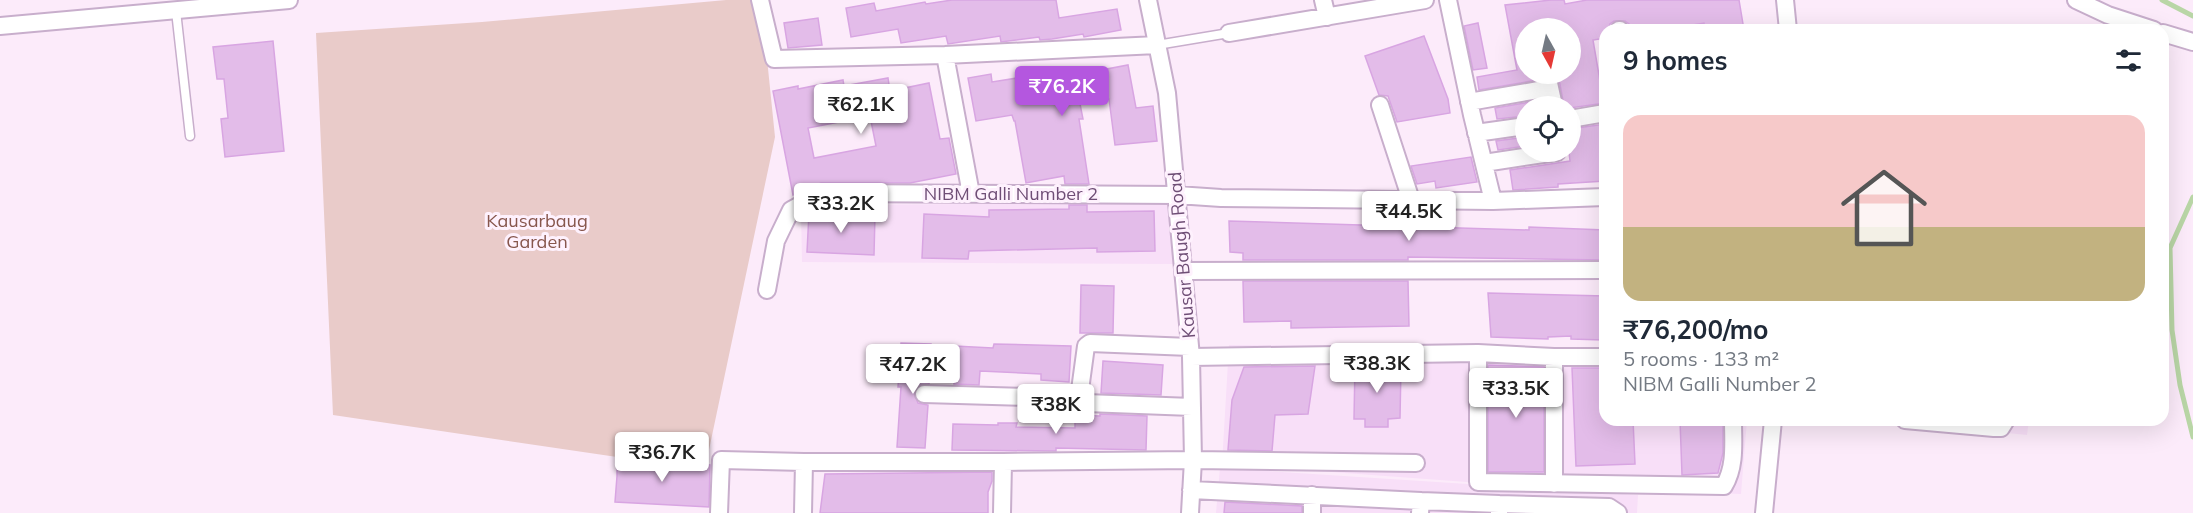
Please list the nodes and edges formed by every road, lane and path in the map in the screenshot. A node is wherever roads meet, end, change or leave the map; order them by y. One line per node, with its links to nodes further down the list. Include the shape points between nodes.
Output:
1 (289, 0): 10 (street)
2 (760, 0): 19 (street, via 774,59)
3 (1148, 0): 18 (street, Kausar Baugh Road)
4 (1323, 0): 11 (street)
5 (1425, 0): 11 (street)
6 (1448, 0): 21 (street)
7 (1785, 0): 12 (street)
8 (2076, 0): 13 (street)
9 (112, 8): 10 (street); 14 (street)
10 (176, 11): 27 (lane)
11 (1327, 17): 15 (street)
12 (1787, 24)
13 (2136, 24)
14 (0, 26)
15 (1229, 33): 18 (lane)
16 (2169, 35): 17 (street)
17 (2193, 42)
18 (1157, 45): 19 (street); 31 (street, Kausar Baugh Road, via 1167,93)
19 (945, 55): 30 (street)
20 (1537, 84): 21 (street)
21 (1469, 102): 26 (street)
22 (1380, 105): 33 (street)
23 (1599, 114): 24 (street)
24 (1581, 117)
25 (1515, 128): 26 (street)
26 (1476, 134): 29 (street)
27 (190, 136)
28 (1515, 158): 29 (street)
29 (1484, 163): 34 (street)
30 (971, 194): 31 (street, NIBM Galli Number 2); 37 (street, NIBM Galli Number 2, via 822,193 792,210 776,241)
31 (1177, 195): 33 (street, NIBM Galli Number 2); 35 (street, Kausar Baugh Road)
32 (1599, 197): 34 (street, NIBM Galli Number 2)
33 (1411, 200): 34 (street, NIBM Galli Number 2)
34 (1493, 201)
35 (1183, 270): 36 (street); 38 (street, Kausar Baugh Road)
36 (1599, 270)
37 (767, 290)
38 (1190, 352): 39 (street); 42 (street, via 1090,343 1086,346 1080,390 1066,398); 44 (street, Kausar Baugh Road)
39 (1478, 353): 40 (street); 53 (street, via 1478,482)
40 (1554, 357): 41 (street); 53 (street)
41 (1599, 357)
42 (924, 394)
43 (1086, 403): 44 (street)
44 (1192, 407): 49 (street, Kausar Baugh Road)
45 (1733, 426): 53 (street, via 1730,476 1724,486)
46 (1772, 426): 64 (street)
47 (1972, 426): 48 (street)
48 (2002, 426)
49 (1193, 460): 51 (street); 52 (street); 54 (street, Kausar Baugh Road)
50 (804, 462): 51 (street); 58 (street, via 721,460); 59 (street)
51 (1003, 462): 60 (street)
52 (1416, 463)
53 (1554, 484)
54 (1191, 490): 55 (street); 61 (street, Kausar Baugh Road)
55 (1312, 495): 56 (street); 62 (street)
56 (1421, 507): 57 (street)
57 (1499, 508): 63 (street, via 1609,507)
58 (719, 513)
59 (803, 513)
60 (1002, 513)
61 (1190, 513)
62 (1312, 513)
63 (1618, 513)
64 (1764, 513)

